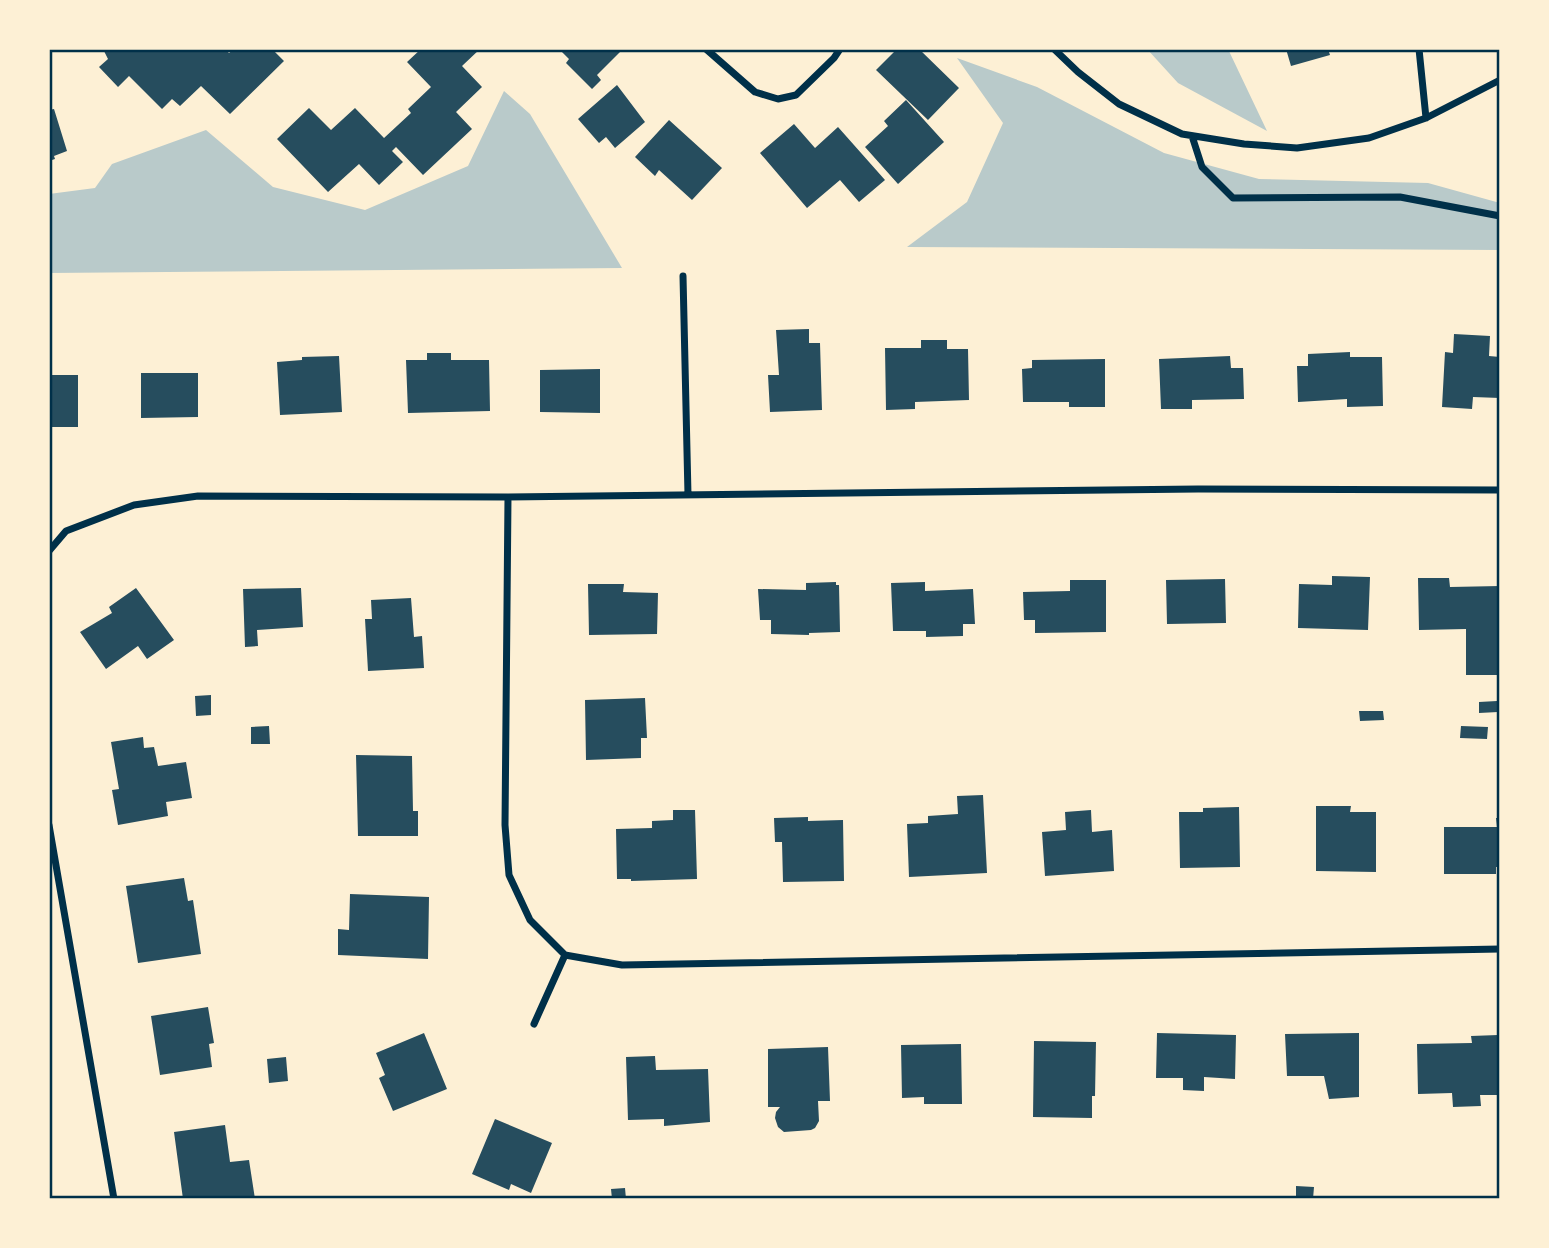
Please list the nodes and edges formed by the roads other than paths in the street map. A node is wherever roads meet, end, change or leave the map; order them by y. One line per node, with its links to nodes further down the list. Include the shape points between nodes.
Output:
1 (706, 49): 2 (street, via 755,92 778,99 796,94)
2 (840, 49)
3 (1054, 49): 7 (street, via 1119,104)
4 (1419, 49): 6 (street)
5 (1500, 80): 6 (street)
6 (1426, 118): 7 (street, via 1368,138 1297,148)
7 (1192, 136): 8 (street, via 1202,167 1233,198 1400,197)
8 (1500, 216)
9 (683, 276): 11 (street)
10 (1500, 490): 11 (street)
11 (688, 495): 12 (street)
12 (508, 497): 13 (street, via 198,496 134,505 66,531); 16 (street, via 505,825 509,875 530,920)
13 (49, 551)
14 (49, 825): 18 (street)
15 (1500, 949): 16 (street, via 622,965)
16 (565, 955): 17 (street)
17 (534, 1024)
18 (114, 1199)

